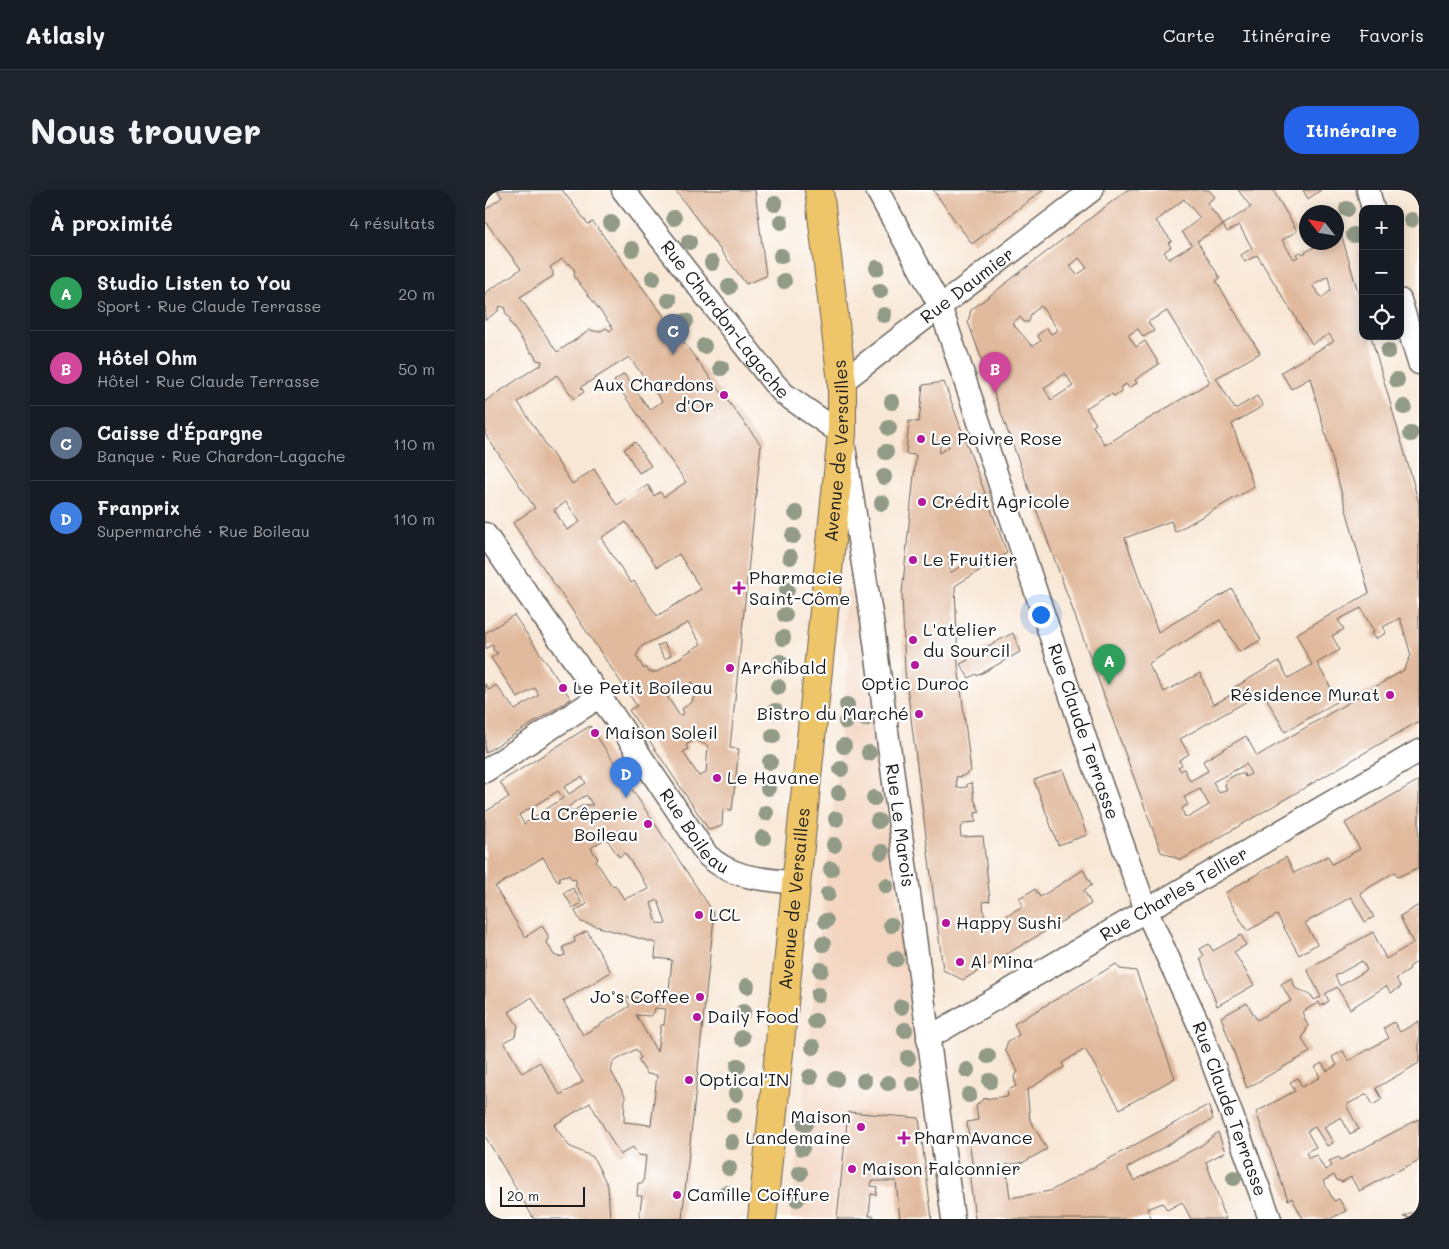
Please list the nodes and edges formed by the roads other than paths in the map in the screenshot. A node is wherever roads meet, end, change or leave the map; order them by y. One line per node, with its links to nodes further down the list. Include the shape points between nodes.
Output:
1 (623, 190): 11 (street, Rue Chardon-Lagache, via 773,382 784,394)
2 (819, 190): 10 (main road, Avenue de Versailles)
3 (877, 190): 7 (street, Rue Claude Terrasse)
4 (1092, 190): 7 (street, Rue Daumier)
5 (1368, 190): 6 (street)
6 (1372, 205)
7 (940, 306): 10 (street, Rue Daumier); 17 (street, Rue Claude Terrasse, via 1091,759)
8 (1404, 313): 9 (street)
9 (1419, 363)
10 (842, 382): 11 (main road, Avenue de Versailles)
11 (843, 434): 16 (main road, Avenue de Versailles); 18 (street, Rue Le Marois, via 873,626)
12 (485, 534): 13 (street, Rue Boileau)
13 (599, 696): 15 (street); 16 (street, Rue Boileau, via 707,855 719,866 741,876)
14 (1419, 751): 17 (street, Rue Charles Tellier)
15 (485, 771)
16 (797, 883): 19 (main road, Avenue de Versailles)
17 (1146, 910): 18 (street, Rue Charles Tellier); 21 (street, Rue Claude Terrasse, via 1198,1024)
18 (928, 1038): 20 (street, Rue Le Marois)
19 (762, 1219)
20 (953, 1219)
21 (1270, 1219)

